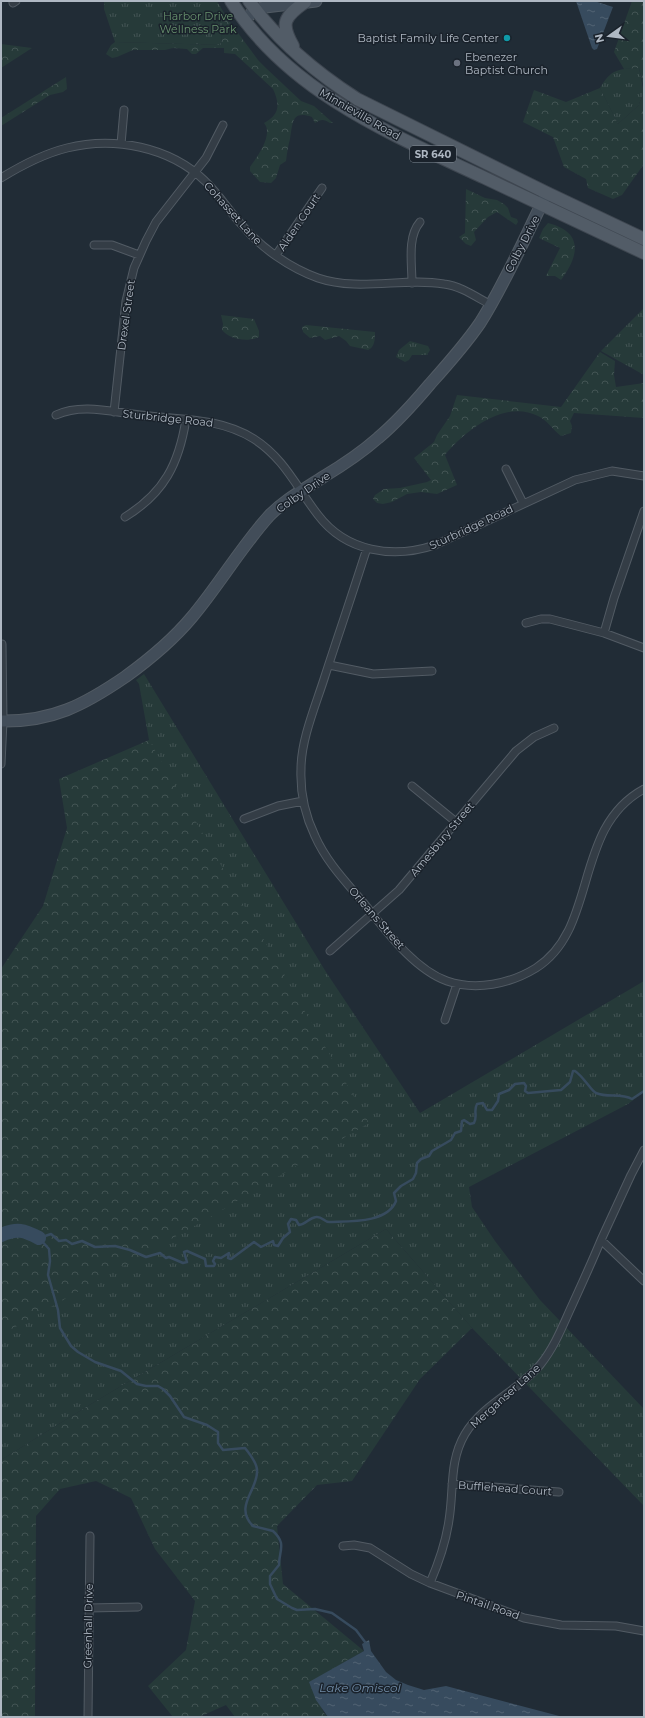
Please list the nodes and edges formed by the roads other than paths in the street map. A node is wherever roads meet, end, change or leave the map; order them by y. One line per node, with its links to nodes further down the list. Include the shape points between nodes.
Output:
1 (231, 1): 5 (main road, Minnieville Road / SR 640)
2 (239, 1): 4 (main road, Minnieville Road, via 246,8)
3 (310, 2): 4 (street, via 265,7); 6 (main road, via 290,13 285,25 287,35)
4 (252, 5): 5 (street); 6 (main road, Minnieville Road / SR 640)
5 (244, 20): 14 (main road, Minnieville Road / SR 640, via 295,72 361,117 420,148)
6 (299, 56): 13 (main road, Minnieville Road / SR 640, via 327,80 367,104)
7 (124, 110): 9 (street)
8 (224, 125): 10 (street, Drexel Street, via 211,151)
9 (121, 144): 10 (street, Cohasset Lane, via 162,153); 11 (street, Cohasset Lane, via 68,147 32,160)
10 (195, 173): 19 (street, Drexel Street, via 156,222); 20 (street, Cohasset Lane, via 211,187 250,235)
11 (1, 178)
12 (322, 188): 20 (street, Alden Court)
13 (547, 193): 14 (street, Colby Drive); 16 (main road, Minnieville Road / SR 640)
14 (542, 204): 18 (main road, Minnieville Road / SR 640); 22 (street, Colby Drive)
15 (420, 222): 21 (street, via 412,239)
16 (644, 239)
17 (94, 245): 19 (street, via 112,245)
18 (644, 253)
19 (138, 255): 23 (street, Drexel Street, via 126,301)
20 (276, 255): 21 (street, Cohasset Lane, via 311,275 334,282 373,285)
21 (412, 283): 22 (street, Cohasset Lane, via 451,285)
22 (491, 305): 28 (street, Colby Drive, via 454,358 386,431 348,461)
23 (114, 412): 24 (street, Sturbridge Road, via 81,408); 25 (street, Sturbridge Road)
24 (56, 415)
25 (186, 419): 28 (street, Sturbridge Road, via 216,423 254,439 276,457); 31 (street, via 178,454 164,483 147,502)
26 (506, 469): 29 (street)
27 (644, 476): 29 (street, Sturbridge Road, via 612,471 593,475 557,487)
28 (302, 491): 32 (street, Sturbridge Road, via 317,514 331,529 352,543); 39 (street, Colby Drive, via 270,515 193,616 170,642 149,659 78,706 43,718)
29 (523, 504): 32 (street, Sturbridge Road, via 425,549 386,552)
30 (644, 511): 34 (street)
31 (125, 517)
32 (367, 548): 37 (street, Orleans Street)
33 (526, 623): 34 (street, via 541,618 550,619)
34 (604, 633): 36 (street)
35 (2, 644): 39 (street)
36 (644, 648)
37 (329, 665): 38 (street, via 373,674); 44 (street, Orleans Street, via 302,754)
38 (432, 671)
39 (2, 721): 41 (street)
40 (554, 728): 46 (street, Amesbury Street, via 534,737 516,751)
41 (1, 764)
42 (412, 786): 46 (street)
43 (644, 789): 49 (street, Orleans Street, via 620,808 602,833 574,916 564,938 548,958 510,980 481,986)
44 (303, 801): 45 (street, via 278,806); 47 (street, Orleans Street, via 308,821 324,853)
45 (244, 819)
46 (456, 822): 47 (street, Amesbury Street, via 399,890)
47 (373, 914): 48 (street, Amesbury Street); 49 (street, Orleans Street, via 424,968)
48 (330, 951)
49 (457, 984): 50 (street)
50 (445, 1020)
51 (644, 1150): 52 (street, Merganser Lane)
52 (601, 1240): 53 (street); 54 (street, Merganser Lane, via 558,1335 542,1363 480,1416 465,1435 455,1458)
53 (644, 1281)
54 (452, 1484): 55 (street, Bufflehead Court); 58 (street, Merganser Lane, via 445,1541)
55 (559, 1492)
56 (90, 1536): 60 (street, Greenhall Drive)
57 (343, 1546): 58 (street, Pintail Road, via 354,1544 370,1548)
58 (430, 1583): 61 (street, Pintail Road, via 524,1618 573,1626 616,1626)
59 (138, 1607): 60 (street)
60 (88, 1608): 62 (street, Greenhall Drive)
61 (644, 1631)
62 (88, 1717)

